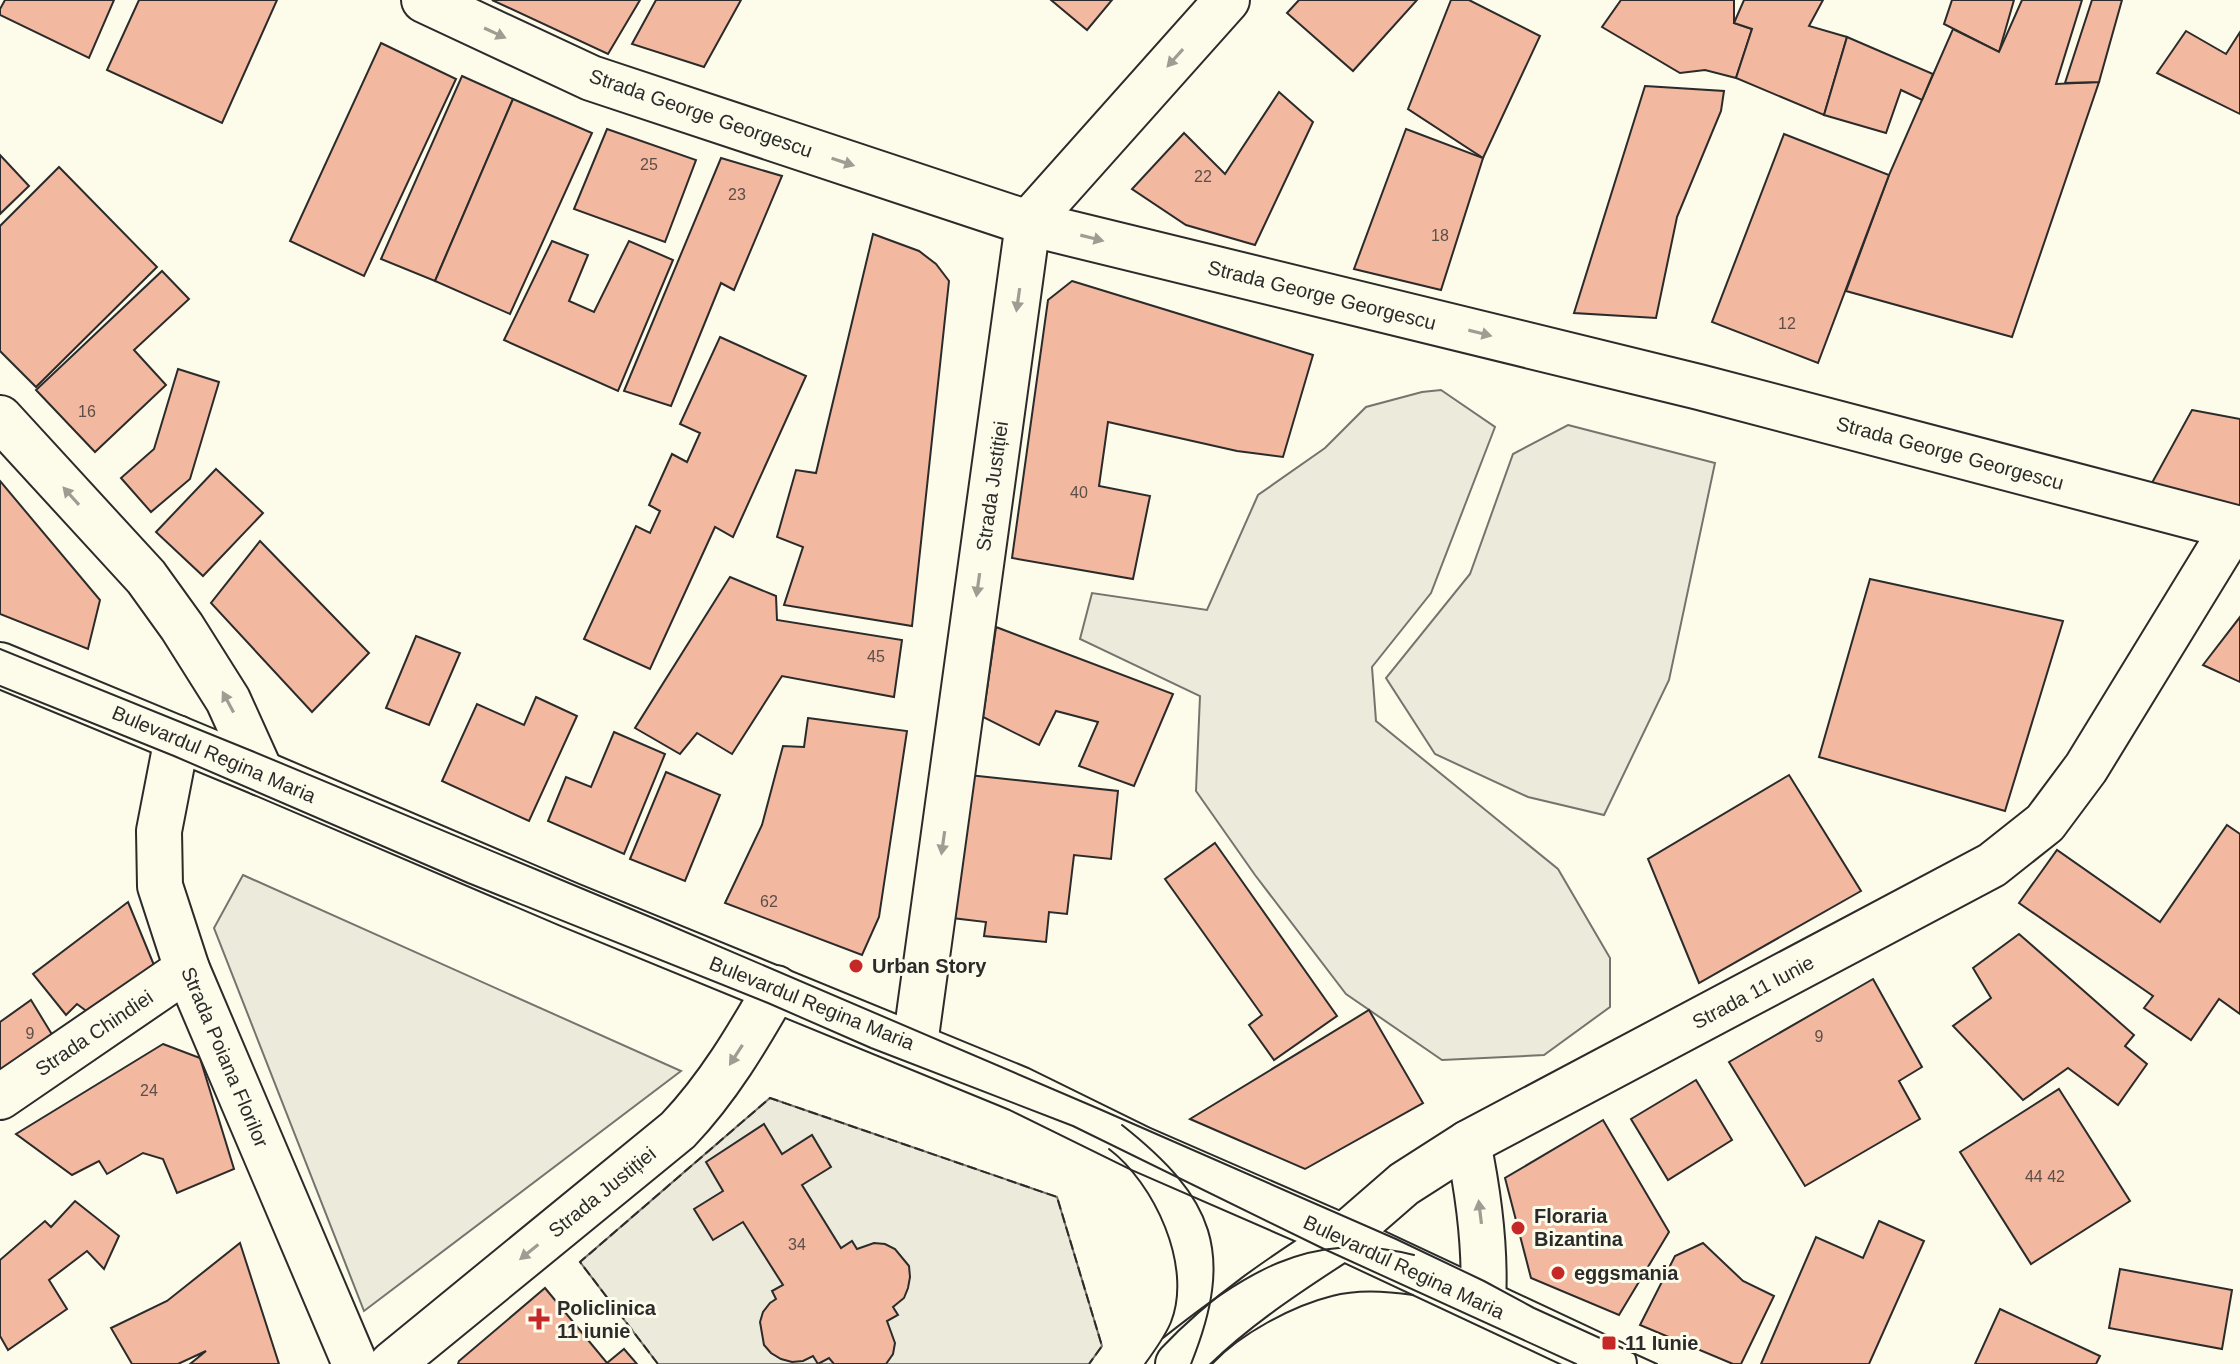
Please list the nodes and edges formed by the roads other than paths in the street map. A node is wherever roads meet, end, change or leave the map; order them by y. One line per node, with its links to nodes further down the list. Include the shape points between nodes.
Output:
1 (424, 0): 3 (street, Strada George Georgescu, one-way to 3, via 591,78)
2 (1227, 0): 3 (street, one-way to 3)
3 (1028, 223): 5 (street, Strada George Georgescu, one-way to 5, via 1699,387); 11 (street, Strada Justiției, one-way to 11)
4 (0, 418): 8 (street, one-way to 4, via 228,700 146,577)
5 (2237, 529): 13 (street, Strada 11 Iunie, via 2086,768 2045,823 1992,865)
6 (0, 665): 7 (street, Bulevardul Regina Maria)
7 (177, 738): 8 (street, Bulevardul Regina Maria); 9 (street, Strada Poiana Florilor, via 159,831 160,886)
8 (261, 773): 10 (street, Bulevardul Regina Maria)
9 (187, 969): 12 (street, Strada Chindiei); 16 (street, Strada Poiana Florilor)
10 (776, 988): 11 (street, Bulevardul Regina Maria); 17 (street, Strada Justiției, one-way to 17, via 720,1081 678,1130)
11 (915, 1044): 14 (street, Bulevardul Regina Maria)
12 (0, 1097)
13 (1468, 1143): 14 (street, Strada 11 Iunie, via 1404,1184); 15 (street, one-way to 13, via 1483,1234)
14 (1343, 1237): 15 (street, Bulevardul Regina Maria); 18 (street, Strada 11 Iunie, via 1229,1315)
15 (1483, 1302): 19 (street, Bulevardul Regina Maria)
16 (355, 1364)
17 (392, 1364)
18 (1178, 1364)
19 (1614, 1364)

